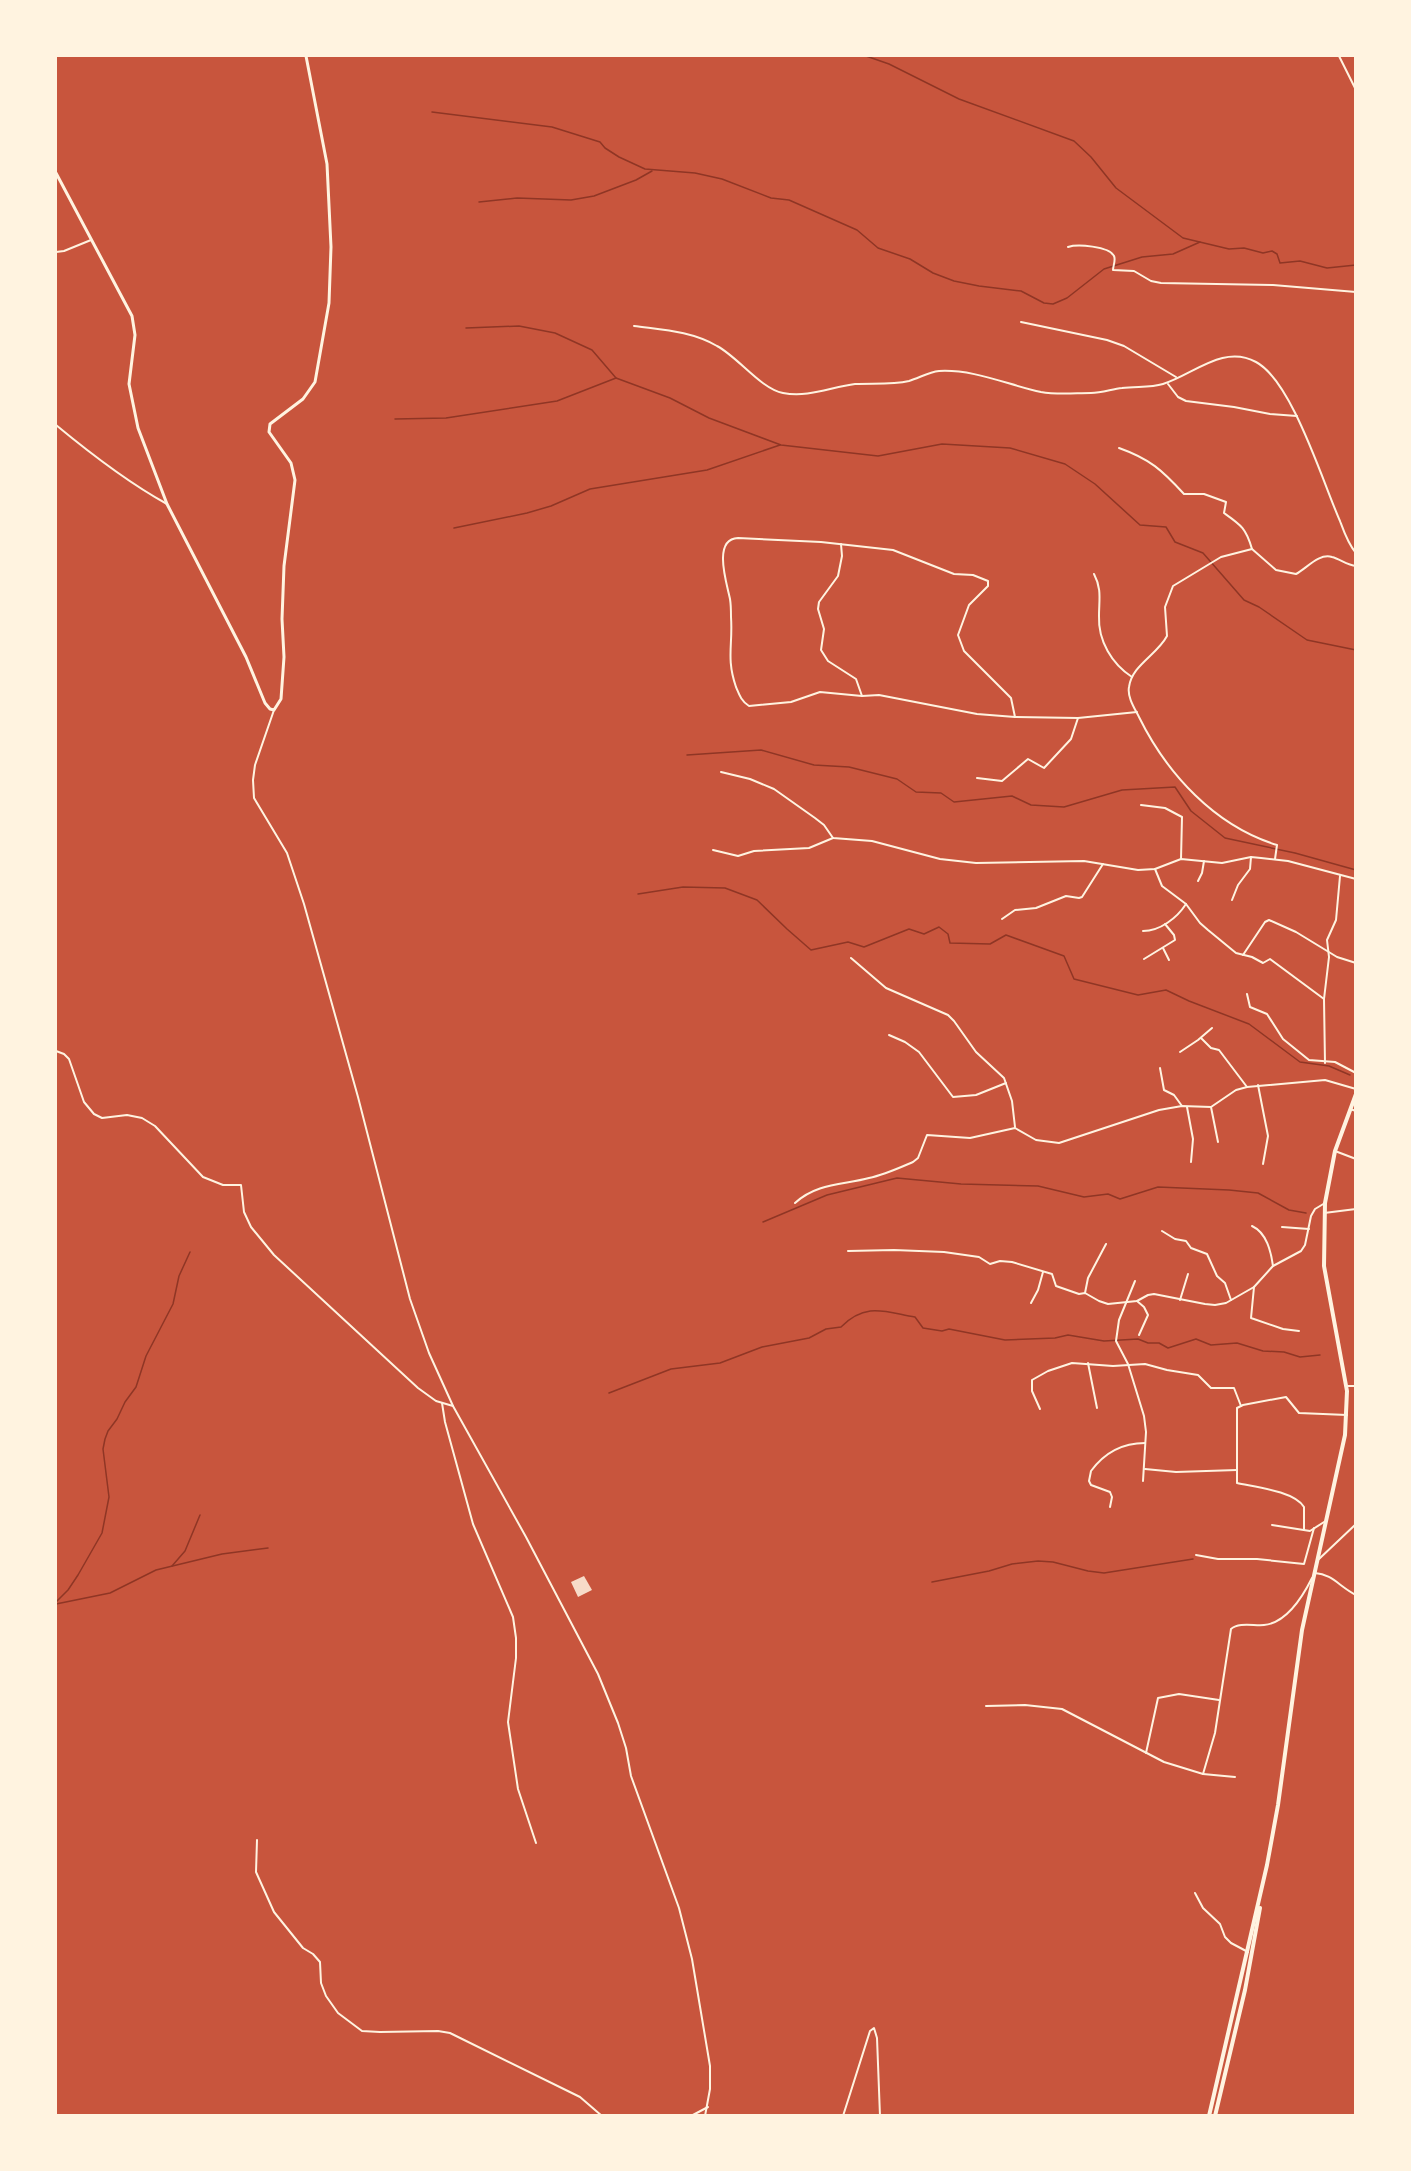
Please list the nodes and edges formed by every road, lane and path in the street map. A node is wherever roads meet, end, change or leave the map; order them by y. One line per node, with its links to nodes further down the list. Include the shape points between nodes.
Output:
1 (306, 56): 24 (main road, via 327,164 331,267 315,382 303,399 269,428 291,463 295,480 284,566 281,699)
2 (1338, 56): 3 (street)
3 (1356, 90)
4 (56, 173): 5 (main road)
5 (91, 240): 7 (street); 16 (main road, via 132,316 135,335 130,396)
6 (1068, 247): 8 (street, via 1105,249 1115,259 1113,270 1134,271 1156,283 1273,285)
7 (56, 252)
8 (1356, 292)
9 (1022, 322): 11 (street, via 1124,346)
10 (634, 326): 12 (street, via 692,334 718,346 774,390 786,393 809,394 838,386 907,381 939,371 972,374 1052,393 1096,393)
11 (1176, 377): 12 (street); 13 (street, via 1220,359 1245,357 1273,377)
12 (1167, 383): 13 (street, via 1185,401)
13 (1297, 416): 19 (street)
14 (56, 425): 16 (street, via 96,459)
15 (1119, 448): 18 (street, via 1155,465 1184,494 1204,494 1226,501 1224,513 1247,532)
16 (167, 504): 24 (main road, via 246,657 265,703)
17 (841, 544): 23 (street, via 838,576 819,602 824,629 821,650 828,661 855,679); 23 (street, via 729,539 723,572 732,621 729,664 740,696 748,706 791,702 820,692); 26 (street, via 893,550 954,574 988,581 988,586 969,605 958,635 964,651 1011,698)
18 (1252, 549): 20 (street, via 1267,564 1286,573 1296,574 1319,558 1330,556); 22 (street, via 1221,557 1173,586 1165,607 1167,636)
19 (1356, 553)
20 (1356, 566)
21 (1094, 574): 22 (street, via 1101,596 1099,626 1107,650 1114,663)
22 (1132, 676): 25 (street, via 1129,693)
23 (862, 696): 26 (street, via 879,695 977,714)
24 (274, 710): 108 (street, via 255,765 254,798 286,853 301,895 410,1299)
25 (1137, 712): 27 (street); 35 (street, via 1165,762 1222,818 1240,831 1277,845)
26 (1015, 717): 27 (street)
27 (1078, 718): 29 (street, via 1071,739 1044,768 1028,759 1002,781)
28 (721, 772): 31 (street, via 774,789 824,825)
29 (977, 778)
30 (1141, 805): 34 (street, via 1165,808 1182,817)
31 (833, 838): 32 (street, via 809,848 754,851 738,856); 37 (street, via 872,841 967,862)
32 (713, 850)
33 (1251, 857): 35 (street); 36 (street, via 1222,863); 42 (street, via 1250,869)
34 (1180, 859): 36 (street); 38 (street)
35 (1275, 860): 39 (street)
36 (1204, 861): 41 (street)
37 (1103, 864): 38 (street); 44 (street, via 1082,897 1066,896 1036,908 1015,910)
38 (1155, 869): 43 (street, via 1162,886)
39 (1341, 875): 40 (street); 48 (street)
40 (1356, 879)
41 (1198, 881)
42 (1232, 900)
43 (1186, 904): 45 (street); 49 (street, via 1208,930)
44 (1002, 919)
45 (1165, 924): 46 (street); 47 (street, via 1175,939)
46 (1143, 931)
47 (1163, 948): 51 (street); 52 (street)
48 (1328, 951): 49 (street, via 1269,920); 53 (street); 55 (street)
49 (1244, 956): 55 (street, via 1263,963 1270,959)
50 (851, 958): 64 (street, via 886,988 951,1018)
51 (1144, 959)
52 (1168, 960)
53 (1356, 963)
54 (1247, 994): 61 (street, via 1250,1006 1269,1016 1283,1039 1309,1060)
55 (1324, 999): 61 (street)
56 (1212, 1028): 58 (street)
57 (889, 1035): 64 (street, via 920,1052 953,1097 976,1095)
58 (1201, 1038): 60 (street); 66 (street, via 1219,1050)
59 (56, 1051): 107 (street, via 69,1059 84,1102 94,1114 102,1118 142,1118 156,1126 203,1177 223,1185 241,1185 244,1212 251,1227 274,1255 418,1388)
60 (1179, 1052)
61 (1325, 1063): 63 (street, via 1335,1062)
62 (1160, 1068): 69 (street, via 1164,1090)
63 (1356, 1073)
64 (1006, 1083): 74 (street)
65 (1258, 1085): 66 (street); 67 (street, via 1325,1080); 79 (street, via 1268,1136)
66 (1247, 1087): 71 (street)
67 (1356, 1089)
68 (1356, 1094): 72 (highway)
69 (1182, 1106): 70 (street); 74 (street, via 1059,1143 1036,1140)
70 (1187, 1107): 71 (street); 78 (street)
71 (1211, 1107): 75 (street)
72 (1350, 1108): 73 (street); 76 (highway)
73 (1356, 1111)
74 (1015, 1128): 80 (street, via 970,1138 927,1135 913,1162 868,1179 827,1185)
75 (1218, 1142)
76 (1335, 1151): 77 (street); 81 (highway)
77 (1356, 1159)
78 (1191, 1162)
79 (1263, 1164)
80 (795, 1203)
81 (1325, 1203): 83 (highway); 86 (street, via 1315,1209)
82 (1356, 1209): 83 (street)
83 (1324, 1213): 105 (highway, via 1326,1283)
84 (1252, 1226): 90 (street, via 1261,1232 1270,1248)
85 (1282, 1227): 86 (street)
86 (1309, 1229): 90 (street, via 1301,1251)
87 (1162, 1231): 97 (street, via 1207,1254)
88 (1106, 1244): 95 (street, via 1088,1278)
89 (848, 1251): 91 (street, via 944,1252 980,1257 990,1264 1012,1262)
90 (1273, 1266): 94 (street)
91 (1043, 1272): 95 (street, via 1052,1274 1056,1286); 100 (street)
92 (1188, 1274): 96 (street)
93 (1135, 1281): 99 (street)
94 (1254, 1287): 97 (street); 101 (street, via 1251,1318)
95 (1085, 1293): 99 (street, via 1108,1304)
96 (1180, 1300): 97 (street, via 1215,1305); 98 (street, via 1154,1294)
97 (1231, 1300)
98 (1137, 1301): 99 (street); 102 (street, via 1148,1315)
99 (1127, 1302): 104 (street, via 1116,1341)
100 (1031, 1303)
101 (1299, 1330)
102 (1139, 1335)
103 (1088, 1363): 104 (street); 110 (street); 111 (street, via 1055,1368 1032,1380)
104 (1128, 1364): 109 (street, via 1191,1373 1211,1388 1234,1388); 113 (street, via 1144,1416)
105 (1346, 1386): 106 (street); 112 (highway)
106 (1356, 1386)
107 (442, 1403): 108 (street); 133 (street, via 473,1524 513,1617 516,1658 508,1722 518,1789)
108 (453, 1406): 137 (street, via 526,1537 613,1709 692,1959 710,2066)
109 (1241, 1406): 112 (street, via 1287,1396 1299,1413); 115 (street, via 1237,1408)
110 (1097, 1408)
111 (1040, 1409)
112 (1347, 1415): 118 (highway)
113 (1145, 1443): 114 (street); 117 (street, via 1115,1449 1091,1471 1091,1485 1110,1492)
114 (1144, 1469): 115 (street); 116 (street)
115 (1237, 1470): 122 (street, via 1237,1483 1278,1492 1303,1504)
116 (1143, 1481)
117 (1110, 1507)
118 (1327, 1521): 121 (street); 124 (highway)
119 (1356, 1524): 124 (street)
120 (1272, 1525): 122 (street)
121 (1314, 1528): 122 (street); 123 (street, via 1304,1564 1218,1560)
122 (1304, 1530)
123 (1196, 1555)
124 (1317, 1561): 125 (highway)
125 (1315, 1573): 126 (street, via 1332,1577); 127 (street, via 1302,1598 1277,1620 1265,1625 1233,1626); 134 (highway, via 1294,1676 1278,1805)
126 (1356, 1595)
127 (1220, 1700): 129 (street, via 1179,1694 1158,1698); 130 (street)
128 (986, 1706): 129 (street, via 1062,1709)
129 (1146, 1753): 130 (street)
130 (1203, 1774): 131 (street)
131 (1236, 1777)
132 (257, 1840): 138 (street, via 256,1872 274,1912 303,1948 317,1958 326,1996 349,2023 362,2031 450,2033 580,2097)
133 (536, 1843)
134 (1263, 1884): 136 (highway); 144 (highway, via 1245,1990)
135 (1195, 1893): 136 (street, via 1203,1908 1220,1924 1225,1937)
136 (1248, 1952): 143 (highway)
137 (708, 2107): 139 (street); 140 (street)
138 (602, 2115)
139 (691, 2115)
140 (705, 2115)
141 (843, 2115): 142 (street, via 874,2028)
142 (880, 2115)
143 (1209, 2115)
144 (1215, 2115)

